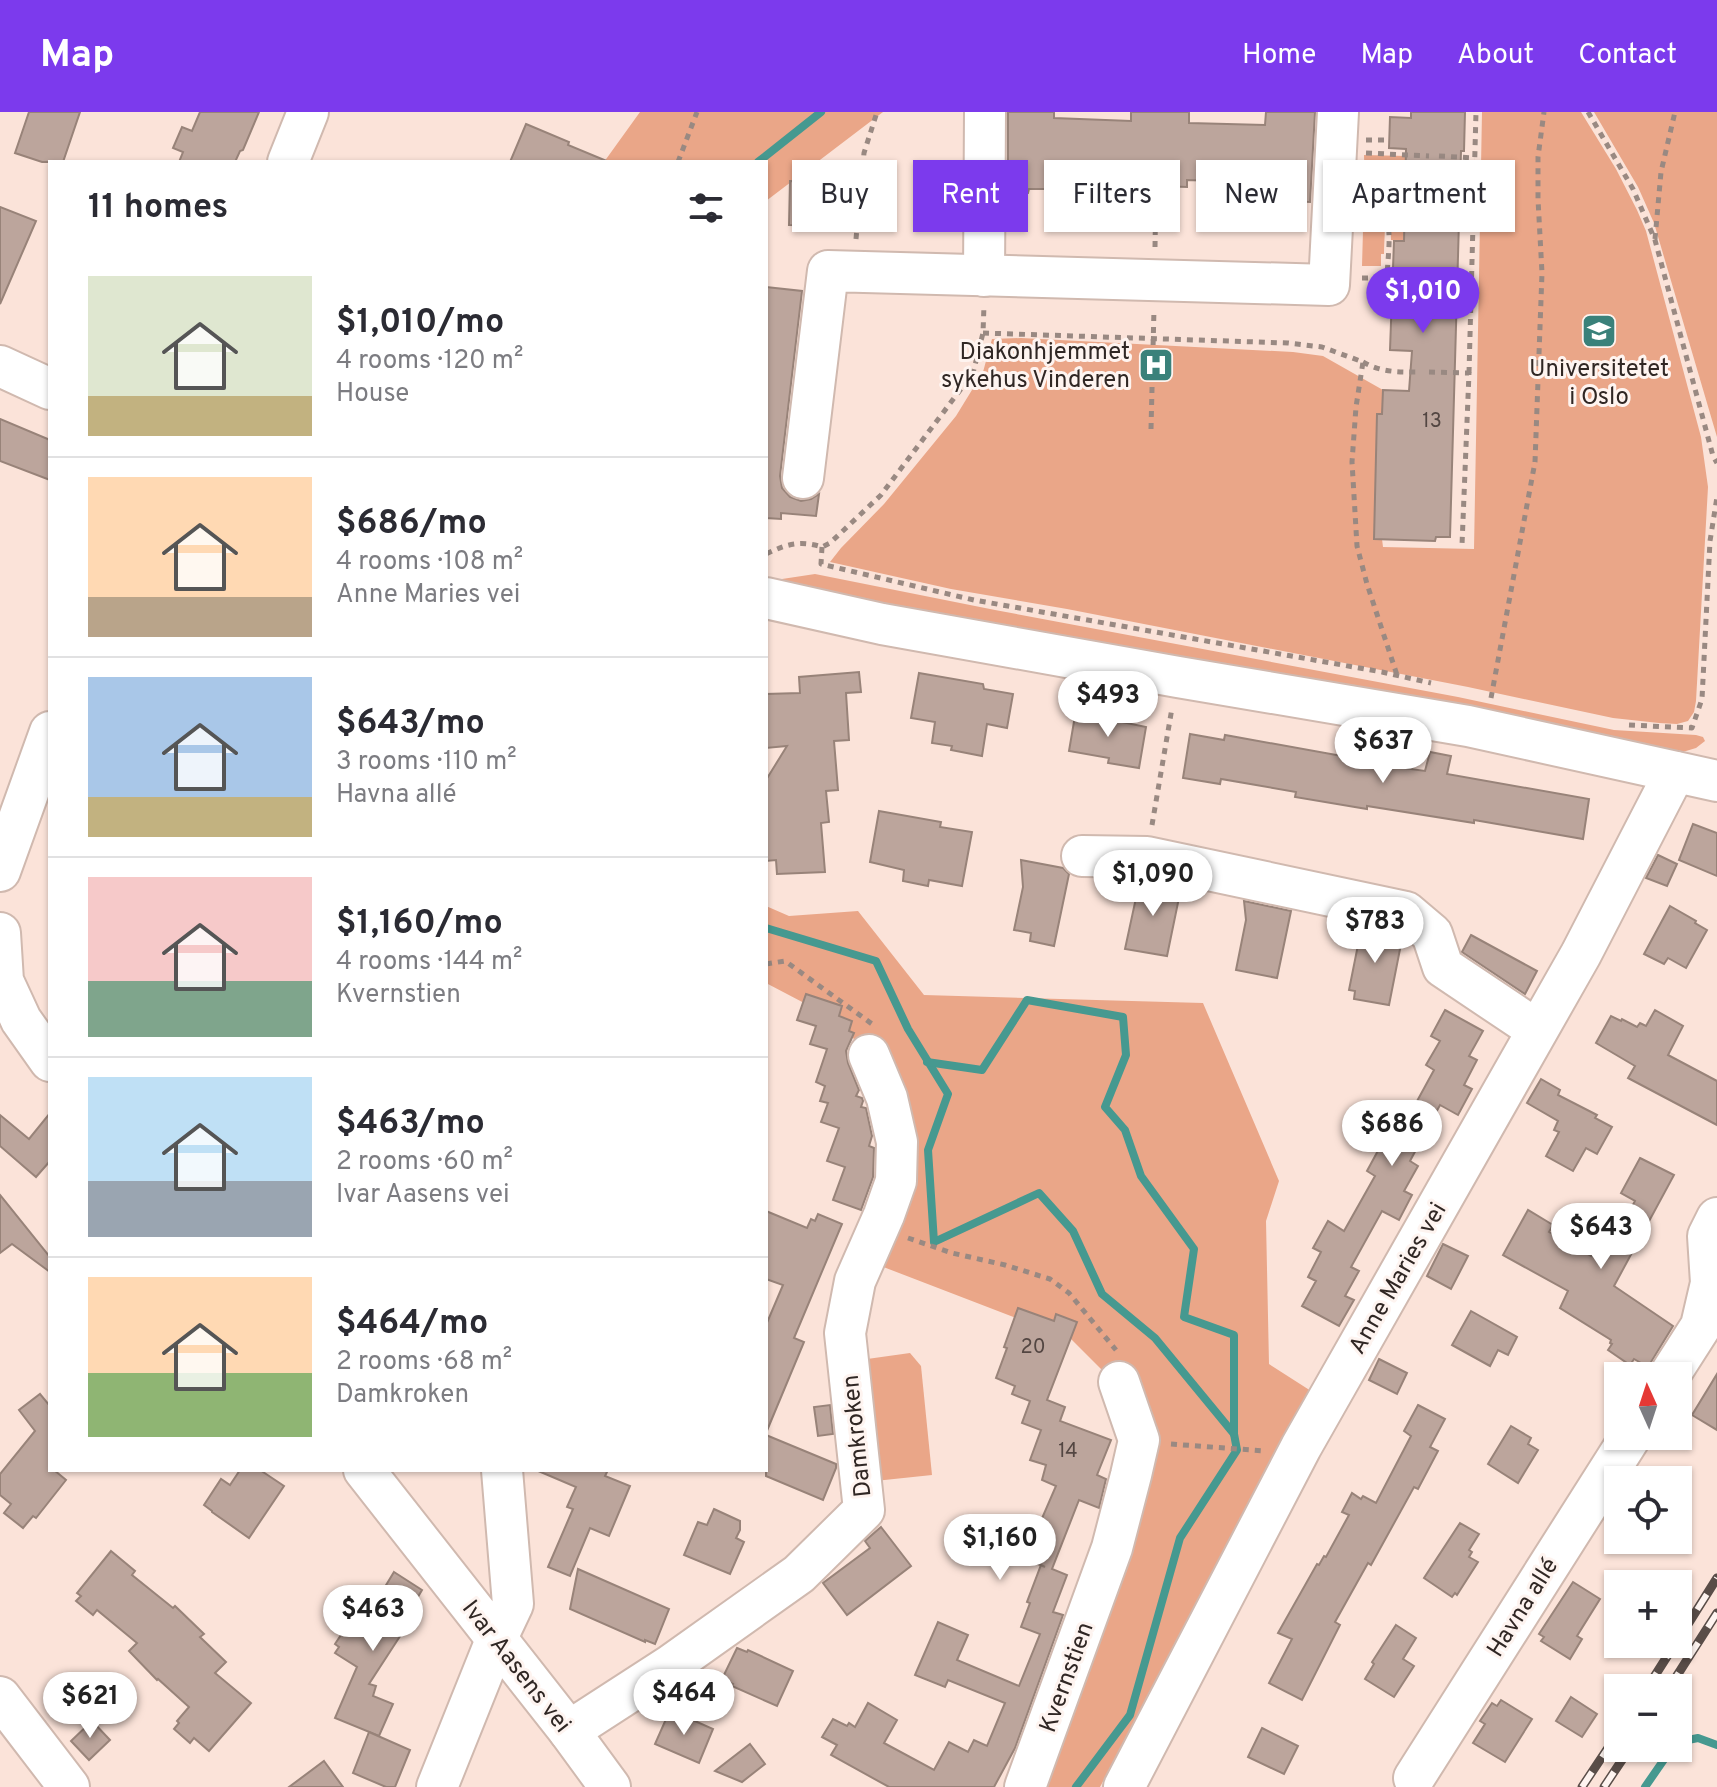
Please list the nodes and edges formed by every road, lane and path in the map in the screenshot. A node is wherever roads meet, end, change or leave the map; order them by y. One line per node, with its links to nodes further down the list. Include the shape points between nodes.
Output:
1 (308, 112): 16 (street)
2 (697, 112): 17 (path)
3 (877, 112): 22 (path, via 864,153)
4 (985, 112): 23 (street)
5 (1338, 112): 18 (street)
6 (1476, 112): 15 (path)
7 (1544, 112): 45 (path, via 1538,157 1542,273 1535,462 1491,698)
8 (1588, 112): 21 (path, via 1633,189)
9 (1675, 112): 21 (path, via 1661,172)
10 (1370, 140): 11 (path)
11 (1389, 140)
12 (1370, 153): 13 (path)
13 (1429, 156)
14 (1439, 156): 15 (path)
15 (1475, 158): 32 (path)
16 (289, 160)
17 (679, 160)
18 (1335, 160)
19 (1331, 232): 23 (street, via 1329,285)
20 (1389, 232): 24 (path, via 1390,278)
21 (1655, 240): 35 (path)
22 (852, 272): 23 (street); 36 (street, via 828,271)
23 (984, 276): 26 (path)
24 (1362, 278)
25 (1154, 316): 27 (path)
26 (983, 333): 27 (path); 39 (path, via 973,373 881,495)
27 (1153, 340): 28 (path, via 1288,343 1322,347); 34 (path)
28 (1363, 362): 30 (path, via 1390,372); 42 (path, via 1352,462 1357,546)
29 (0, 366): 33 (street)
30 (1421, 372)
31 (1429, 372): 32 (path)
32 (1469, 373): 38 (path)
33 (48, 388)
34 (1151, 429)
35 (1717, 463)
36 (803, 478)
37 (1717, 497): 46 (path, via 1708,564 1702,699 1692,728)
38 (1462, 545)
39 (822, 547): 40 (path, via 787,544); 42 (path, via 821,564 974,600)
40 (768, 553)
41 (768, 598): 43 (street)
42 (1397, 675): 44 (path)
43 (1178, 677): 48 (street, via 1468,726); 51 (path)
44 (1437, 685)
45 (1478, 695)
46 (1622, 725)
47 (48, 738): 52 (street)
48 (1675, 772): 49 (street); 54 (street, Anne Maries vei)
49 (1717, 779)
50 (1082, 856): 51 (street)
51 (1147, 857): 54 (street, via 1406,912 1432,934 1443,967)
52 (0, 871)
53 (0, 933): 56 (street, via 3,981 21,1020)
54 (1537, 1030): 74 (street, Anne Maries vei, via 1301,1447)
55 (869, 1055): 58 (street, Damkroken, via 897,1142 896,1181)
56 (48, 1058)
57 (1717, 1218): 59 (street, via 1708,1236 1711,1283 1701,1326)
58 (872, 1244): 60 (path, via 910,1238 1050,1279 1069,1293 1116,1350 1131,1376); 68 (street, Damkroken, via 855,1281 845,1333 864,1510 799,1574)
59 (1678, 1362)
60 (1122, 1390): 61 (street)
61 (1139, 1440): 62 (path); 73 (street, Kvernstien, via 1112,1548)
62 (1251, 1449)
63 (1622, 1450): 69 (street, Havna allé)
64 (366, 1472): 66 (street, Ivar Aasens vei)
65 (502, 1472): 66 (street, via 513,1604)
66 (496, 1640): 68 (street, Ivar Aasens vei); 71 (street)
67 (0, 1697): 70 (street)
68 (569, 1731): 72 (street, Ivar Aasens vei)
69 (1414, 1778)
70 (69, 1787)
71 (437, 1787)
72 (610, 1787)
73 (1025, 1787)
74 (1124, 1787)

